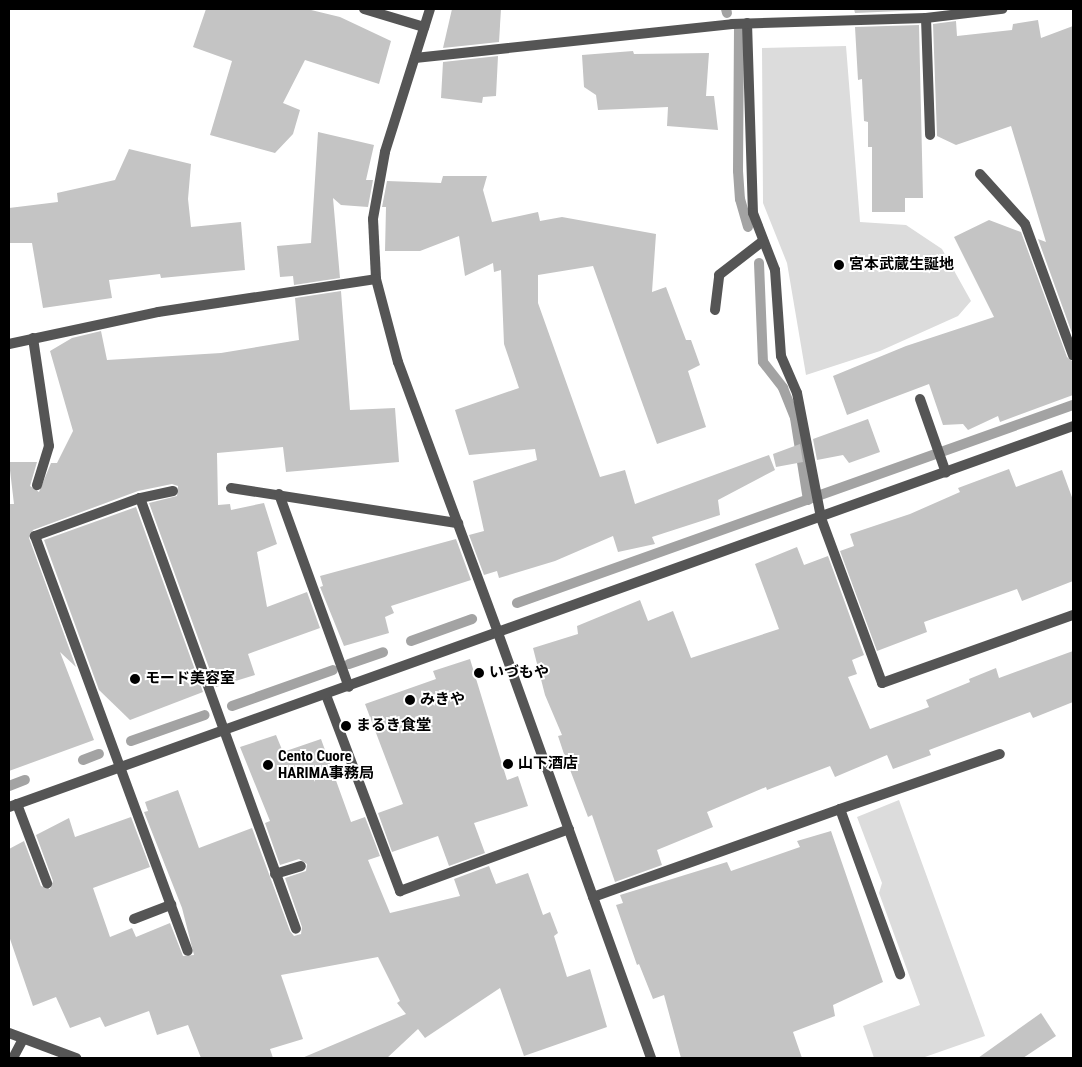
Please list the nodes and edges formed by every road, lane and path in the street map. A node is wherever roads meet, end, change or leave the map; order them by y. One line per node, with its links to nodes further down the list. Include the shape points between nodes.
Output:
1 (364, 9): 6 (street)
2 (430, 9): 6 (street)
3 (1002, 9): 4 (street)
4 (926, 18): 5 (street); 8 (street)
5 (747, 23): 7 (street); 10 (street, via 753,213)
6 (424, 27): 7 (street)
7 (415, 58): 11 (street, via 386,152 373,219)
8 (930, 135)
9 (980, 174): 15 (street, via 1025,224)
10 (763, 241): 12 (street, via 719,275); 24 (street, via 775,270 782,356 797,392)
11 (376, 279): 13 (street, via 158,312); 25 (street, via 398,362)
12 (715, 310)
13 (33, 338): 14 (street); 19 (street, via 49,446)
14 (9, 344)
15 (1073, 355)
16 (920, 399): 18 (street)
17 (1073, 426): 18 (street)
18 (946, 473): 24 (street)
19 (37, 485)
20 (231, 488): 22 (street)
21 (173, 492): 23 (street)
22 (279, 494): 25 (street); 28 (street)
23 (140, 498): 30 (street); 32 (street, via 35,536)
24 (821, 518): 26 (street, via 882,683); 27 (street)
25 (458, 523): 27 (street)
26 (1073, 616)
27 (498, 633): 28 (street); 35 (street)
28 (348, 687): 29 (street)
29 (326, 695): 30 (street); 35 (street, via 400,891)
30 (226, 731): 32 (street); 37 (street)
31 (1000, 754): 34 (street)
32 (120, 767): 33 (street); 40 (street)
33 (13, 805): 38 (street)
34 (840, 809): 39 (street); 44 (street)
35 (569, 829): 39 (street)
36 (301, 866): 37 (street)
37 (275, 874): 42 (street)
38 (47, 883)
39 (593, 896): 49 (street)
40 (171, 905): 41 (street); 43 (street)
41 (134, 919)
42 (296, 929)
43 (188, 951)
44 (900, 974)
45 (9, 1033): 46 (street)
46 (23, 1039): 47 (street); 48 (street)
47 (13, 1058)
48 (76, 1058)
49 (651, 1058)

